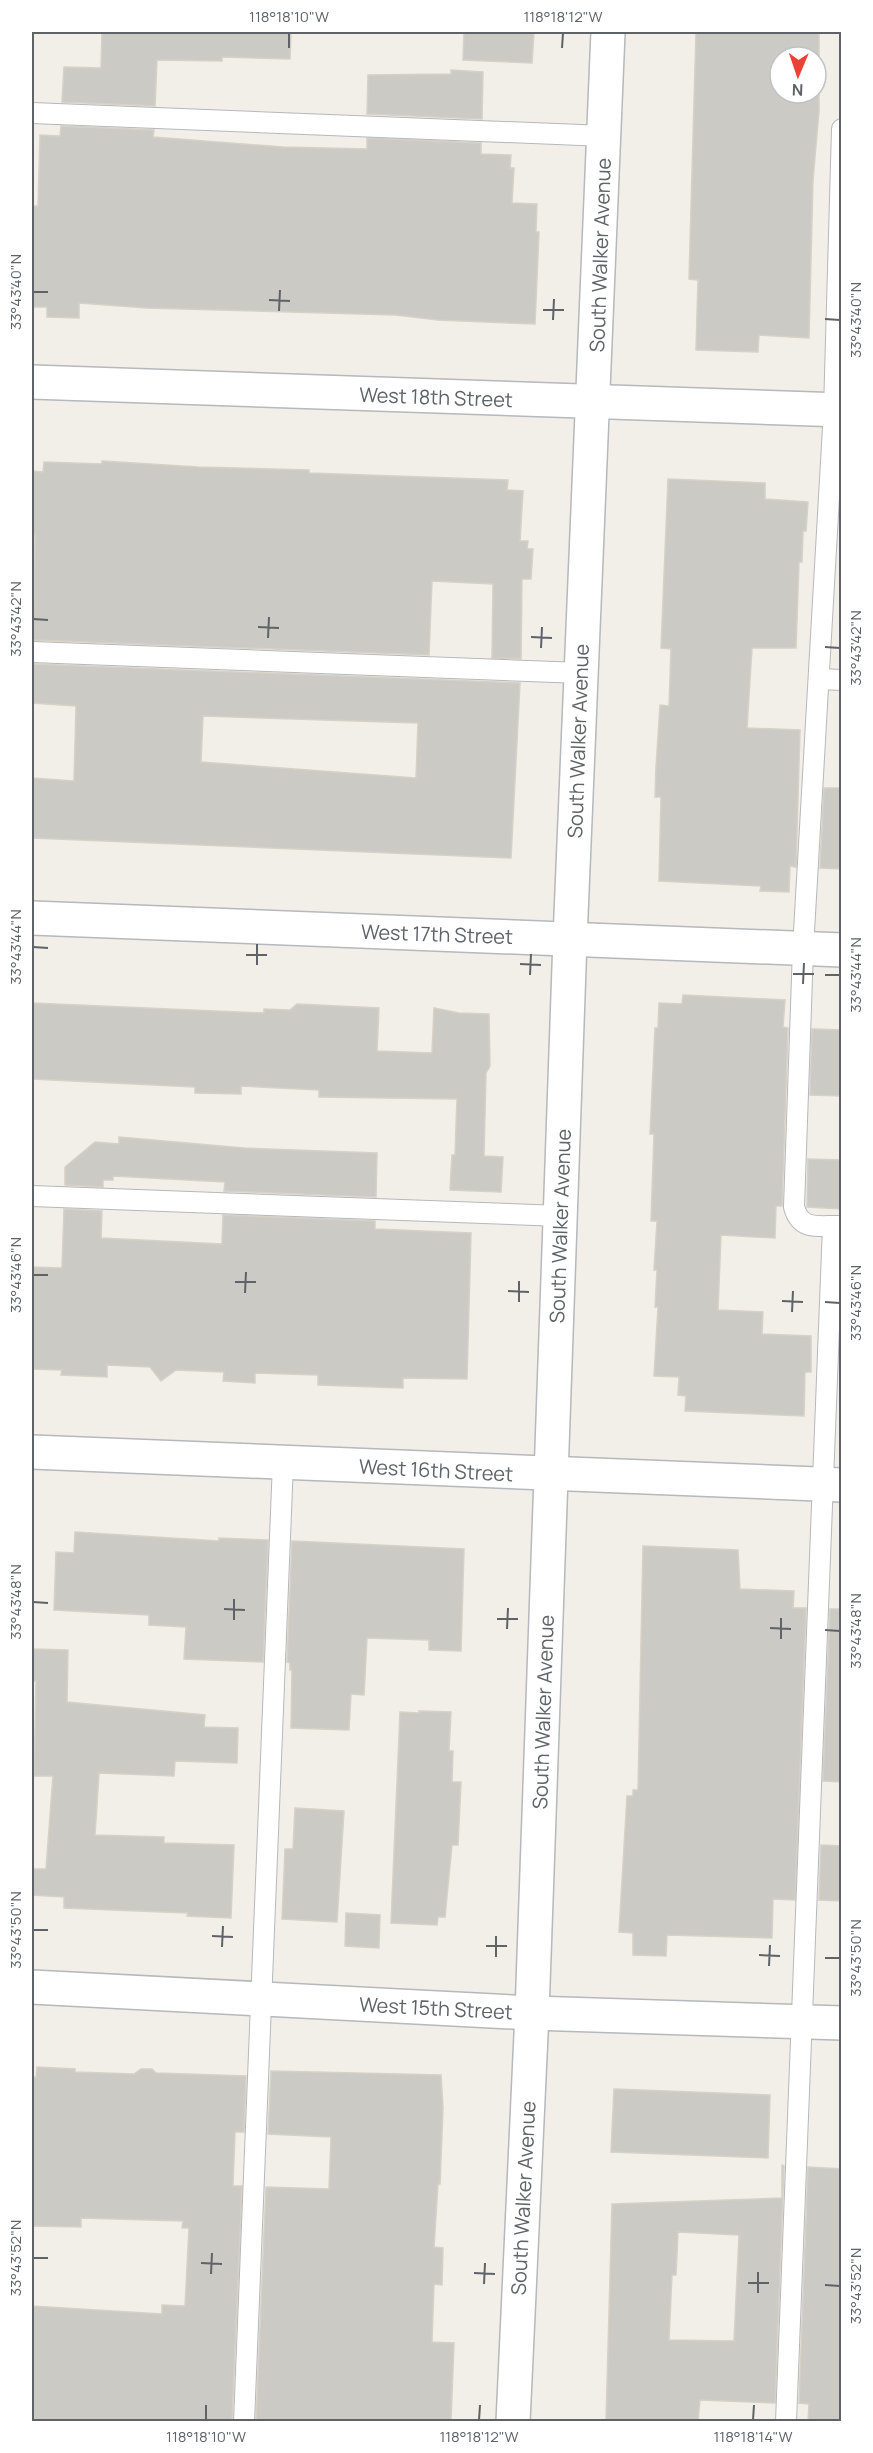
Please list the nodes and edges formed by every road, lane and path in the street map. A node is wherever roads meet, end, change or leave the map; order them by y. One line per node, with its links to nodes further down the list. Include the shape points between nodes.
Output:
1 (608, 32): 3 (street, South Walker Avenue)
2 (32, 112): 3 (lane)
3 (605, 136): 6 (street, South Walker Avenue)
4 (841, 140): 7 (lane)
5 (32, 382): 6 (street, West 18th Street)
6 (594, 403): 7 (street, West 18th Street); 9 (street, South Walker Avenue)
7 (838, 410): 10 (lane)
8 (32, 652): 9 (lane)
9 (581, 673): 13 (street, South Walker Avenue)
10 (819, 679): 11 (lane); 14 (lane)
11 (842, 680)
12 (32, 918): 13 (street, West 17th Street)
13 (570, 939): 14 (street, West 17th Street); 17 (street, South Walker Avenue)
14 (803, 949): 15 (street, West 17th Street); 18 (lane, via 794,1207 797,1219 805,1225)
15 (842, 950)
16 (32, 1196): 17 (lane)
17 (561, 1216): 21 (street, South Walker Avenue)
18 (837, 1226): 22 (lane)
19 (32, 1452): 20 (street, West 16th Street)
20 (283, 1463): 21 (street, West 16th Street); 24 (lane)
21 (552, 1475): 22 (street, West 16th Street); 25 (street, South Walker Avenue)
22 (833, 1485): 26 (lane)
23 (32, 1987): 24 (street, West 15th Street)
24 (261, 1999): 25 (street, West 15th Street); 28 (lane)
25 (532, 2013): 26 (street, West 15th Street); 29 (street, South Walker Avenue)
26 (802, 2022): 27 (street, West 15th Street); 30 (lane)
27 (842, 2023)
28 (244, 2421)
29 (513, 2421)
30 (786, 2421)

